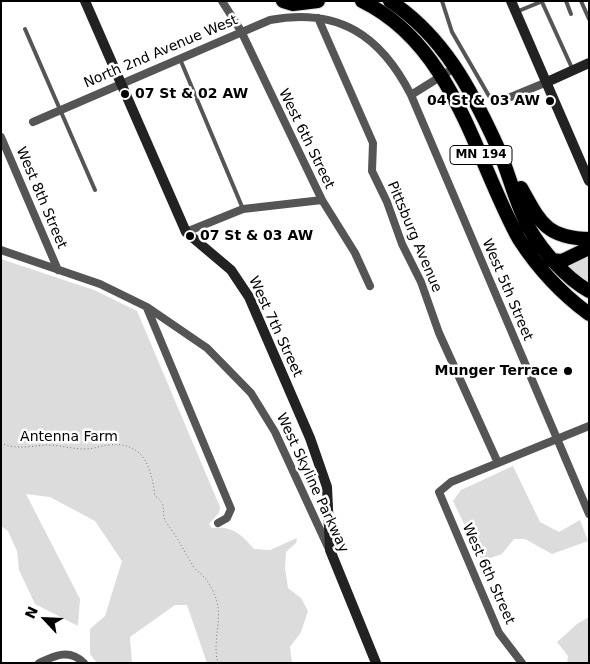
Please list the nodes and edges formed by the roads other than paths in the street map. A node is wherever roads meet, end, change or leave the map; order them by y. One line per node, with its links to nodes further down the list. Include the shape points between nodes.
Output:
1 (85, 1): 25 (street, West 7th Street)
2 (222, 1): 17 (street, West 6th Street)
3 (283, 1): 4 (highway, via 293,4)
4 (318, 1)
5 (390, 1): 20 (highway, MN 194, via 422,25)
6 (442, 1): 27 (lane, via 452,32 489,96)
7 (511, 1): 12 (street)
8 (543, 1): 12 (lane); 21 (lane)
9 (566, 1): 13 (lane)
10 (581, 1): 15 (lane)
11 (364, 2): 23 (highway, MN 194, via 405,32)
12 (516, 12): 24 (street)
13 (572, 14)
14 (318, 18): 17 (street, North 2nd Avenue West, via 283,17); 22 (street, North 2nd Avenue West, via 352,28 371,41 387,55); 49 (street, Pittsburg Avenue, via 373,143 372,171)
15 (589, 19)
16 (25, 29): 28 (lane)
17 (241, 31): 18 (street, North 2nd Avenue West); 34 (street, West 6th Street)
18 (180, 57): 25 (street, North 2nd Avenue West); 35 (lane)
19 (589, 63): 21 (street)
20 (456, 67): 23 (street); 31 (highway, MN 194)
21 (573, 70): 24 (street)
22 (401, 75): 26 (street, West 5th Street)
23 (442, 76): 26 (street); 37 (highway, MN 194, via 470,129)
24 (547, 82): 27 (street); 32 (street)
25 (120, 83): 28 (street, North 2nd Avenue West); 36 (street, West 7th Street)
26 (411, 95): 48 (street, West 5th Street)
27 (501, 102)
28 (59, 110): 29 (street, North 2nd Avenue West); 33 (lane)
29 (33, 122)
30 (1, 137): 42 (street, West 8th Street)
31 (497, 147): 38 (highway, via 542,224 571,238); 41 (highway, MN 194, via 529,228)
32 (589, 181)
33 (95, 190)
34 (322, 200): 35 (street); 43 (street, West 6th Street, via 355,253)
35 (243, 209): 36 (street)
36 (186, 232): 52 (street, West 7th Street, via 231,270 249,297 310,438 327,487)
37 (519, 239): 41 (highway, via 530,250); 46 (highway, MN 194, via 528,254 572,301)
38 (589, 239)
39 (589, 248): 41 (highway, via 562,262)
40 (1, 250): 42 (street, West Skyline Parkway)
41 (554, 261): 44 (highway, MN 194)
42 (58, 270): 45 (street, West Skyline Parkway, via 100,284)
43 (370, 286)
44 (589, 291)
45 (147, 307): 51 (street, via 231,509 227,518); 52 (street, West Skyline Parkway, via 208,348 251,393 275,432)
46 (589, 314)
47 (589, 426): 48 (street)
48 (556, 440): 49 (street); 50 (street, West 5th Street)
49 (498, 463): 56 (street, West 6th Street, via 451,482 439,492 499,633)
50 (589, 514)
51 (218, 523)
52 (330, 550): 55 (street, West Skyline Parkway)
53 (39, 663): 54 (street, via 63,654 76,656)
54 (84, 663)
55 (376, 663)
56 (522, 663)

